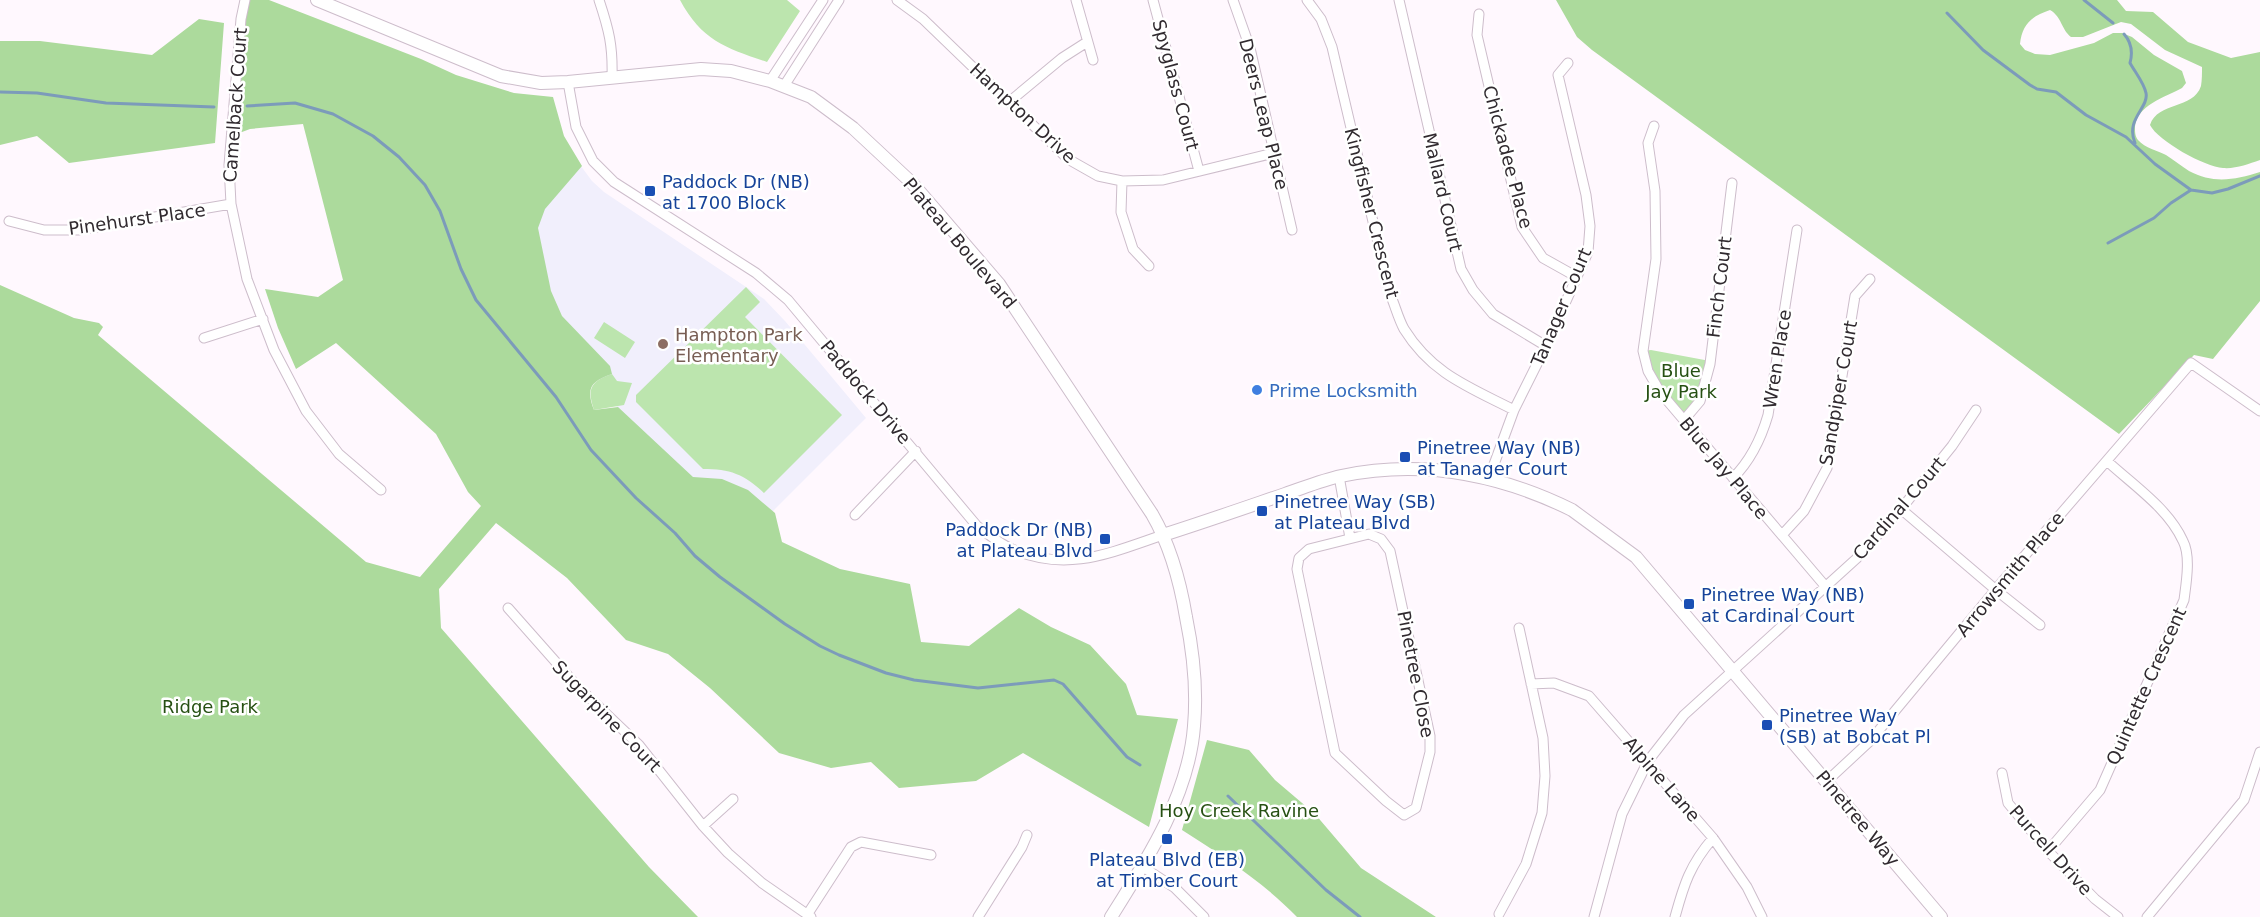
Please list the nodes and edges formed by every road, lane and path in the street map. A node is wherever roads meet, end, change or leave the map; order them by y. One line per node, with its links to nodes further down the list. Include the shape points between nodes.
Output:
1 (245, 0): 26 (street, Camelback Court, via 230,142)
2 (317, 0): 18 (street, Plateau Boulevard, via 501,76 541,83)
3 (599, 0): 16 (street, via 613,50)
4 (823, 0): 17 (street)
5 (839, 0): 19 (street)
6 (897, 0): 20 (street, Hampton Drive, via 923,19)
7 (1076, 0): 13 (street)
8 (1153, 0): 23 (street, Spyglass Court)
9 (1233, 0): 22 (street, Deers Leap Place, via 1250,48)
10 (1307, 0): 37 (street, Kingfisher Crescent, via 1321,19 1332,47 1390,294 1404,328 1433,365)
11 (1399, 0): 35 (street, Mallard Court, via 1461,269 1493,314)
12 (1479, 14): 31 (street, Chickadee Place, via 1477,35 1522,227 1543,258)
13 (1087, 42): 14 (street); 20 (street)
14 (1093, 60)
15 (1568, 63): 31 (street, Tanager Court, via 1558,75 1590,226 1588,252)
16 (612, 78): 17 (street, Plateau Boulevard, via 701,69 731,71); 18 (street, Plateau Boulevard)
17 (770, 81): 19 (street, Plateau Boulevard)
18 (568, 82): 40 (street, Paddock Drive, via 576,127 593,161 614,182 756,273 788,300)
19 (784, 86): 48 (street, Plateau Boulevard, via 811,97 853,128 913,184 999,284)
20 (1009, 102): 24 (street, Hampton Drive, via 1068,159 1098,176)
21 (1654, 126): 39 (street, Blue Jay Place, via 1648,143 1655,191 1656,259 1643,351 1648,371 1660,392)
22 (1274, 153): 23 (street, Hampton Drive); 28 (street, Deers Leap Place)
23 (1199, 171): 24 (street, Hampton Drive, via 1163,180)
24 (1122, 181): 30 (street, via 1121,212 1133,249)
25 (1732, 183): 39 (street, Finch Court, via 1710,364 1700,401)
26 (231, 204): 27 (street, Pinehurst Place, via 79,230 44,230); 33 (street, Camelback Court, via 248,279)
27 (9, 221)
28 (1292, 230)
29 (1797, 230): 44 (street, Wren Place, via 1768,415 1761,438 1744,468)
30 (1149, 266)
31 (1577, 277): 35 (street, Tanager Court)
32 (1870, 279): 49 (street, Sandpiper Court, via 1855,296 1827,468 1804,511)
33 (263, 319): 34 (street); 45 (street, Camelback Court, via 274,350 306,411 339,453)
34 (204, 338)
35 (1546, 346): 37 (street, Tanager Court)
36 (2258, 406): 41 (street, Arrowsmith Place, via 2191,363)
37 (1514, 410): 43 (street, Tanager Court)
38 (1976, 410): 46 (street, Cardinal Court)
39 (1684, 420): 44 (street, Blue Jay Place)
40 (916, 451): 47 (street); 48 (street, Paddock Drive, via 977,526 1010,549 1047,560 1091,559)
41 (2107, 461): 52 (street, Arrowsmith Place); 66 (street, Quintette Crescent, via 2164,512 2184,542 2184,600 2100,790)
42 (1339, 476): 43 (street, Pinetree Way, via 1377,470 1442,469); 48 (street, Pinetree Way); 50 (street)
43 (1489, 478): 56 (street, Pinetree Way, via 1539,494 1572,510 1636,557)
44 (1733, 478): 49 (street, Blue Jay Place)
45 (381, 490)
46 (1901, 509): 51 (street, Cardinal Court); 52 (street)
47 (855, 515)
48 (1163, 535): 68 (street, Plateau Boulevard, via 1181,587 1188,625 1194,726 1179,791)
49 (1782, 535): 51 (street, Blue Jay Place)
50 (1350, 538): 50 (street, Pinetree Close, via 1309,549 1299,558 1297,569 1335,753 1404,815 1416,808 1430,752 1430,736 1390,551 1381,538 1369,534)
51 (1826, 587): 56 (street, Cardinal Court)
52 (1996, 590): 54 (street); 61 (street, Arrowsmith Place, via 1870,741)
53 (508, 608): 63 (street, Sugarpine Court, via 577,686 639,745)
54 (2040, 625)
55 (1519, 628): 57 (street)
56 (1733, 670): 59 (street, Cardinal Court, via 1684,715); 61 (street, Pinetree Way)
57 (1532, 684): 59 (street, Alpine Lane, via 1554,683 1589,696); 69 (street, via 1543,738 1542,813 1526,864)
58 (2260, 752): 79 (street, via 2244,800)
59 (1648, 761): 65 (street, Alpine Lane); 74 (street, Cardinal Court, via 1622,814)
60 (2002, 773): 66 (street, Purcell Drive, via 2008,803)
61 (1827, 781): 77 (street, Pinetree Way)
62 (733, 799): 63 (street)
63 (703, 826): 70 (street, Sugarpine Court, via 750,874)
64 (1027, 835): 71 (street)
65 (1713, 838): 75 (street, via 1695,859); 76 (street, Alpine Lane, via 1747,887)
66 (2048, 851): 78 (street, Purcell Drive)
67 (931, 855): 70 (street, via 861,842 850,847)
68 (1143, 867): 72 (street, Plateau Boulevard); 73 (street, via 1175,888)
69 (1499, 914)
70 (809, 916)
71 (978, 917)
72 (1111, 917)
73 (1204, 917)
74 (1594, 917)
75 (1675, 917)
76 (1762, 917)
77 (1941, 917)
78 (2118, 917)
79 (2146, 917)

